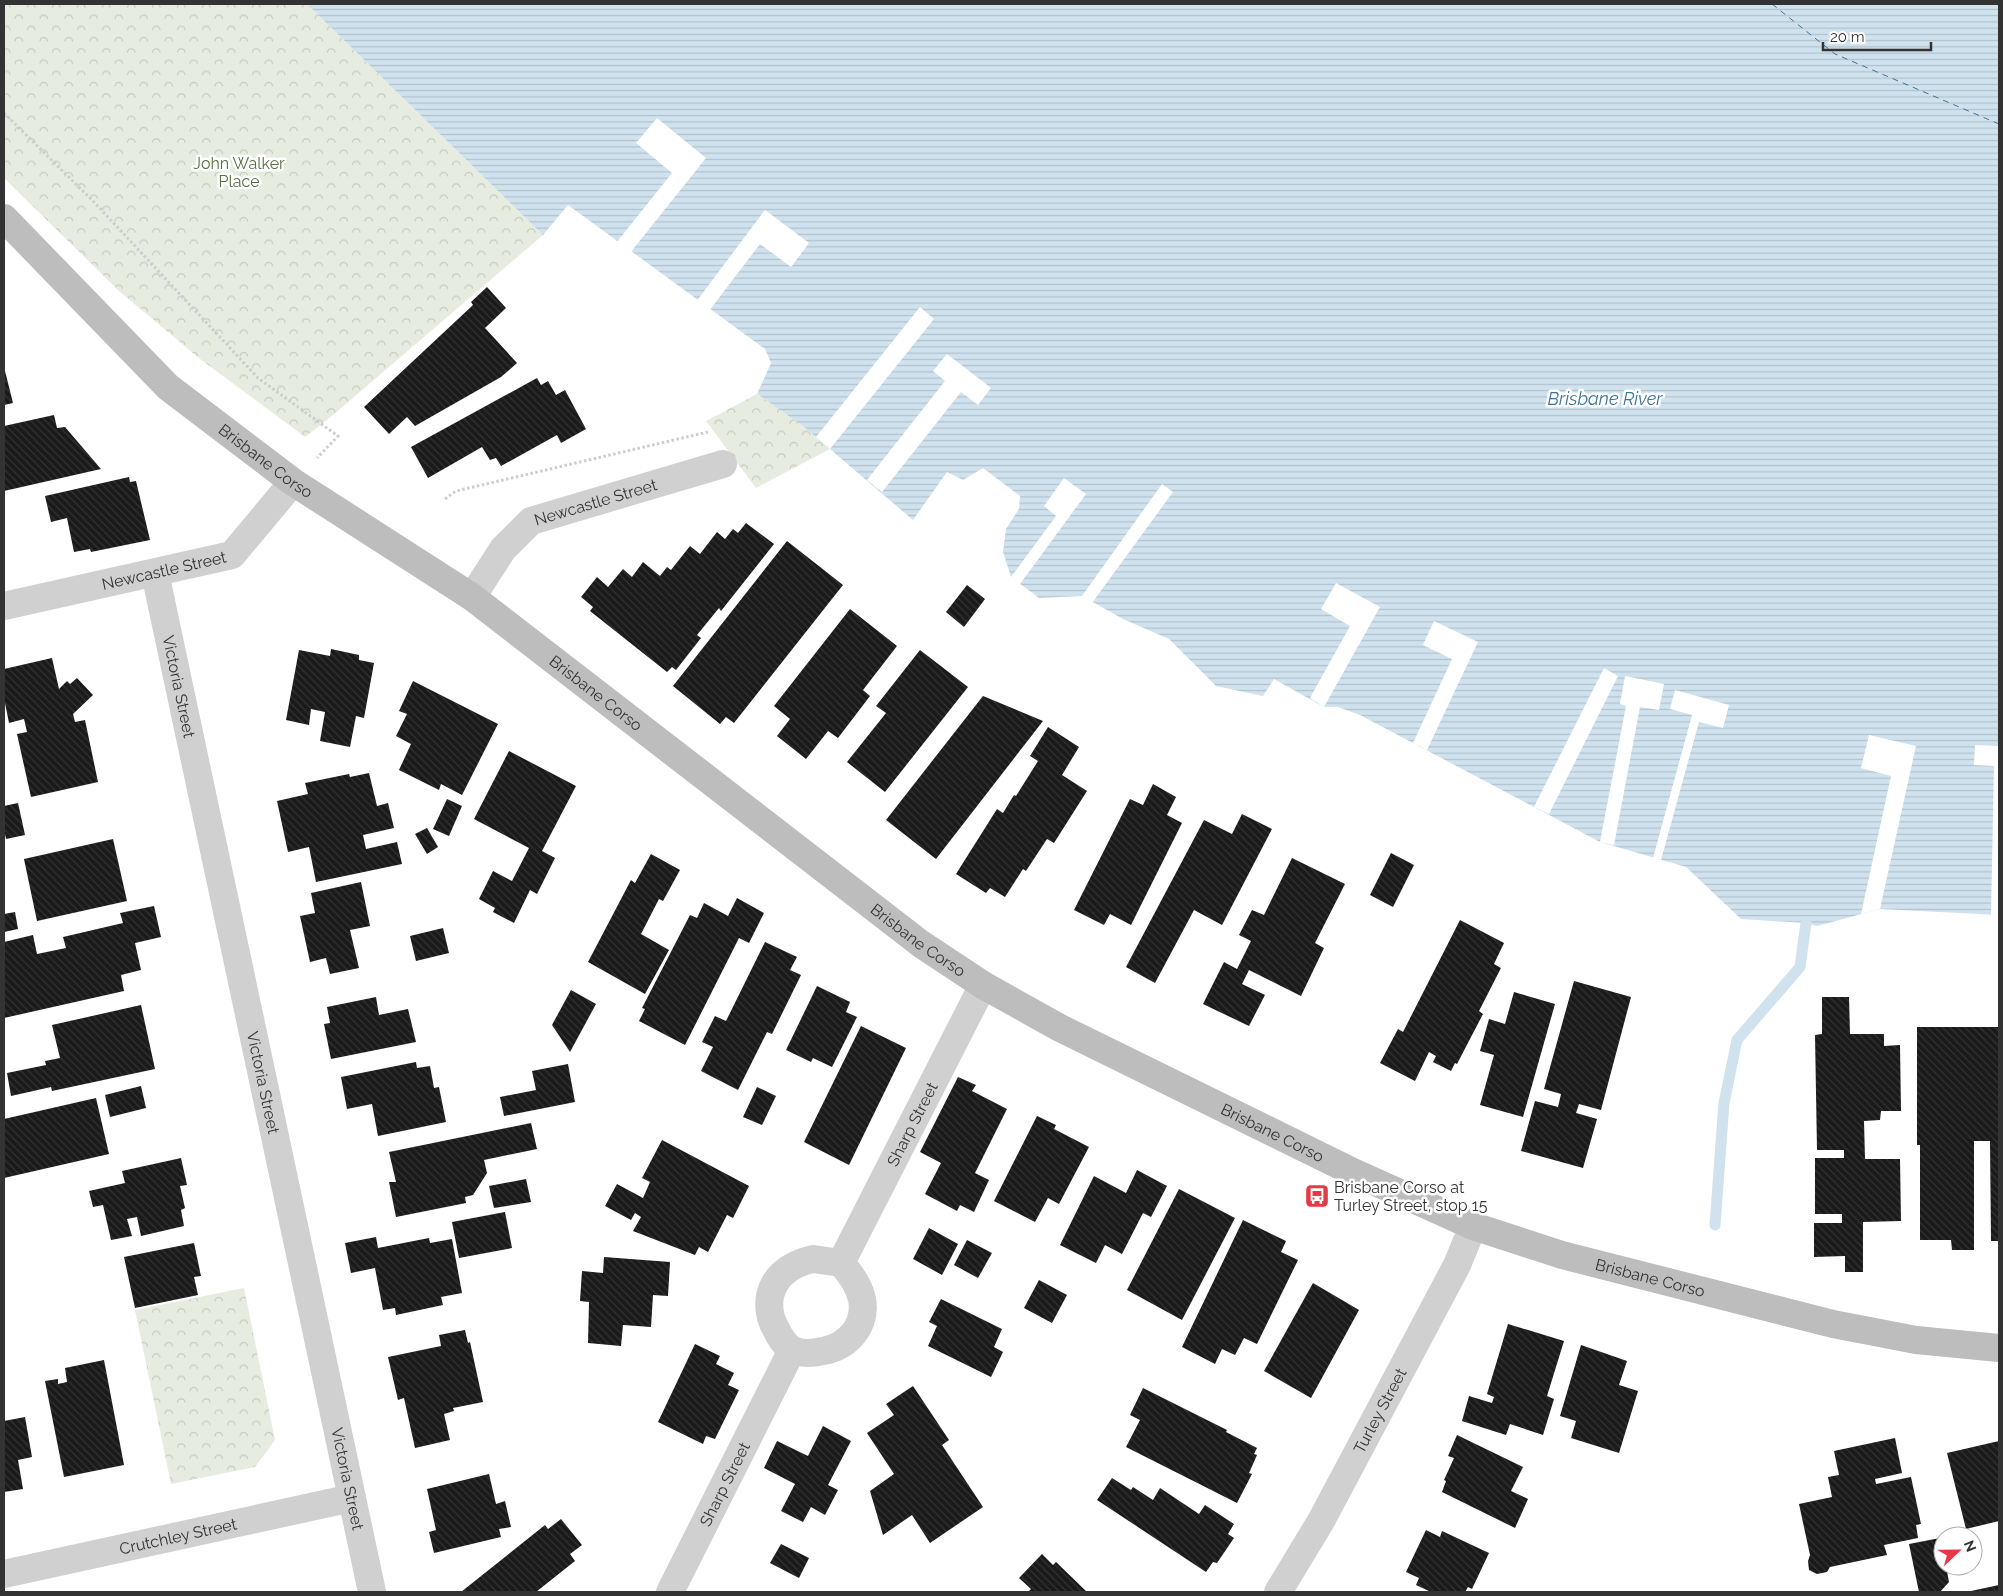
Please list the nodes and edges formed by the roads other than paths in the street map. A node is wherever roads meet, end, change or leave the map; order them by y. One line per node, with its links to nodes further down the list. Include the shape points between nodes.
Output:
1 (4, 218): 3 (street, Brisbane Corso, via 168,387)
2 (723, 464): 5 (street, Newcastle Street, via 531,521 503,549)
3 (293, 482): 4 (street, Newcastle Street, via 232,555); 5 (street, Brisbane Corso)
4 (155, 573): 6 (street, Newcastle Street); 12 (street, Victoria Street)
5 (472, 597): 7 (street, Brisbane Corso, via 920,944)
6 (4, 606)
7 (983, 985): 8 (street, Brisbane Corso, via 1060,1028 1353,1172); 9 (street, Sharp Street)
8 (1474, 1226): 10 (street, Brisbane Corso, via 1562,1255 1833,1324 1916,1340); 16 (street, Turley Street, via 1457,1265 1331,1504)
9 (841, 1263): 11 (street, via 852,1276 862,1299 859,1326 836,1349 812,1353); 11 (street, via 813,1259 797,1262 781,1274 772,1288 768,1304 771,1320)
10 (1999, 1348)
11 (792, 1350): 15 (street, Sharp Street)
12 (352, 1498): 13 (street, Crutchley Street); 14 (street, Victoria Street)
13 (4, 1574)
14 (372, 1592)
15 (670, 1592)
16 (1278, 1592)

